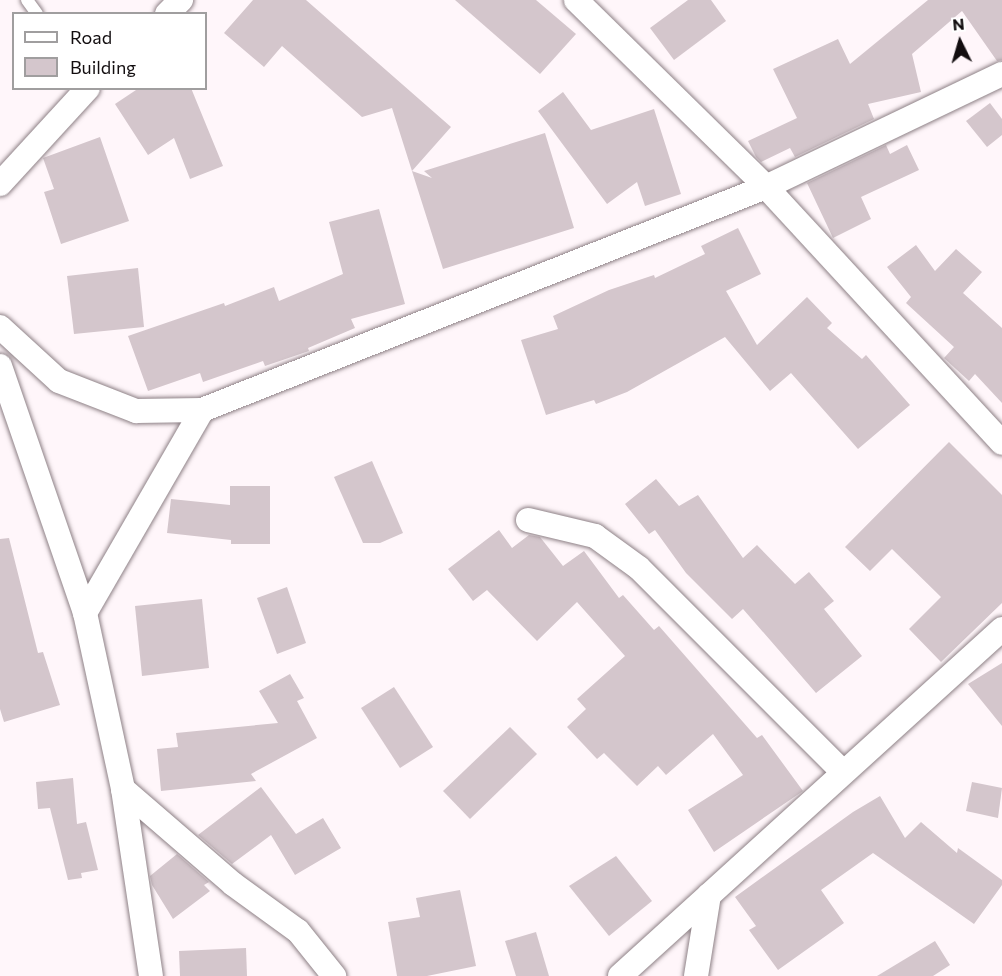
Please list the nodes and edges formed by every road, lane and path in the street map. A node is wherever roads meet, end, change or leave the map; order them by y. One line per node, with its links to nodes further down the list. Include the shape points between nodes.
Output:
1 (181, 0): 3 (street)
2 (576, 0): 7 (street)
3 (169, 12)
4 (1002, 74): 7 (street)
5 (86, 90): 6 (street)
6 (0, 184)
7 (766, 187): 10 (street); 11 (street)
8 (0, 327): 10 (street, via 59,381 136,411)
9 (0, 366): 13 (street)
10 (202, 410): 13 (street)
11 (1002, 443)
12 (528, 520): 15 (street, via 595,536 639,568)
13 (85, 613): 16 (street)
14 (1002, 629): 15 (street)
15 (843, 772): 17 (street)
16 (123, 789): 18 (street); 19 (street, via 233,884 298,931)
17 (708, 895): 20 (street); 21 (street)
18 (151, 976)
19 (334, 976)
20 (620, 976)
21 (696, 976)

